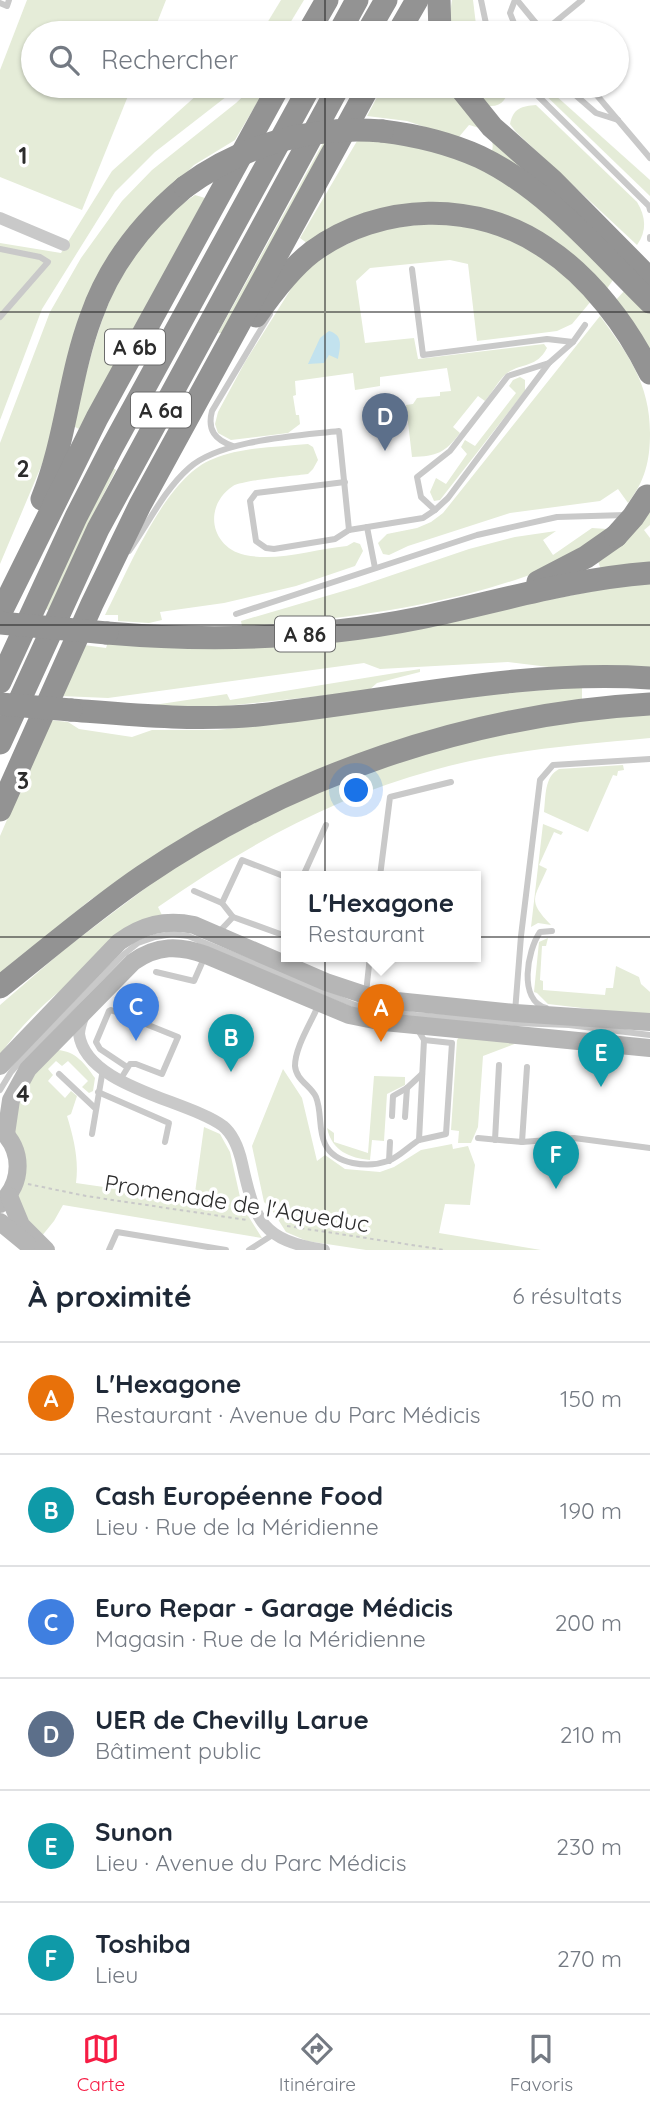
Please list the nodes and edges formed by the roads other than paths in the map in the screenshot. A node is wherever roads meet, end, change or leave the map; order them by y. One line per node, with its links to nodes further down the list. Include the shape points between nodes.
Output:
1 (9, 0): 10 (lane, via 7,6)
2 (327, 0): 12 (highway)
3 (358, 0): 13 (highway)
4 (386, 0): 14 (highway)
5 (417, 0): 15 (highway)
6 (439, 0): 16 (highway)
7 (481, 0): 17 (lane)
8 (516, 0): 18 (lane, via 510,13); 19 (lane)
9 (582, 0): 11 (lane)
10 (0, 3)
11 (573, 3): 20 (lane)
12 (315, 21)
13 (346, 21)
14 (374, 21)
15 (405, 21)
16 (440, 21)
17 (485, 21)
18 (513, 21)
19 (534, 21)
20 (554, 21)
21 (272, 98): 62 (highway, A 6b, via 97,418)
22 (303, 98): 66 (highway, A 6a, via 111,449)
23 (332, 98): 69 (highway, A 6a, via 110,506)
24 (362, 98): 48 (highway)
25 (469, 98): 37 (highway, via 492,127)
26 (540, 98): 31 (lane)
27 (579, 98): 29 (lane, via 596,113)
28 (600, 98): 29 (lane)
29 (619, 120): 30 (lane)
30 (650, 158)
31 (650, 210)
32 (0, 218): 33 (street)
33 (64, 245)
34 (0, 249): 41 (lane, via 48,262)
35 (302, 261): 38 (lane); 47 (highway, via 342,234 382,219 432,212 488,220 527,236 578,274 633,343); 48 (highway, via 262,307)
36 (412, 270): 45 (lane, via 423,355 547,339)
37 (650, 279)
38 (281, 297)
39 (650, 302): 61 (highway, bridge, via 561,214 508,173 448,145 382,131 320,131 276,141 217,166 163,206 134,239 99,297 50,480)
40 (0, 305): 41 (lane)
41 (12, 305): 43 (lane)
42 (274, 309): 49 (lane, via 210,418 212,433)
43 (0, 317)
44 (584, 324): 45 (lane)
45 (573, 342): 46 (lane)
46 (549, 363): 52 (lane); 52 (lane, via 508,376 450,451 417,477 421,496)
47 (650, 373)
48 (188, 417): 60 (highway)
49 (235, 446): 50 (lane, via 339,431); 55 (lane, via 189,468)
50 (345, 482): 54 (lane); 54 (lane, via 256,493 250,501 256,541 266,548 335,539)
51 (647, 499): 57 (lane, via 477,535); 59 (highway, bridge, via 616,536 573,565)
52 (435, 510): 53 (lane, via 423,518)
53 (367, 527): 54 (lane); 57 (lane)
54 (349, 530)
55 (128, 554)
56 (120, 564): 60 (lane)
57 (375, 568): 63 (lane)
58 (650, 573): 59 (highway, A 86)
59 (499, 598): 64 (highway, A 86, bridge, via 410,620 298,635 211,639)
60 (92, 604): 72 (highway)
61 (0, 606)
62 (0, 614)
63 (236, 614)
64 (0, 623)
65 (650, 678): 67 (highway, bridge, via 537,680 233,717 167,718)
66 (0, 682)
67 (0, 704)
68 (650, 704): 86 (highway, via 574,710 471,731 372,761 310,786 239,820 142,877)
69 (0, 743)
70 (650, 759): 92 (lane, via 553,765 540,779)
71 (451, 782): 75 (lane, via 390,797)
72 (0, 810)
73 (326, 825): 74 (lane)
74 (305, 871)
75 (381, 871)
76 (281, 875): 78 (lane, via 242,860)
77 (194, 891): 78 (lane)
78 (222, 903): 79 (lane)
79 (233, 917): 81 (lane); 82 (lane)
80 (552, 931): 90 (lane, via 540,932 533,942 528,989 533,1000 542,1007)
81 (281, 934)
82 (216, 935): 87 (street); 99 (street, via 177,921 132,933)
83 (206, 955): 85 (lane, via 194,981); 87 (street); 89 (street, via 172,947 144,954)
84 (369, 962): 88 (lane)
85 (156, 972)
86 (0, 987)
87 (323, 992): 88 (street); 92 (lane, via 386,1011); 93 (street, via 349,1015); 107 (lane, via 188,936 155,937 123,955 26,1055); 123 (lane, via 299,1050 297,1074 316,1096 326,1147 353,1163)
88 (365, 996): 92 (street)
89 (84, 1013): 95 (street); 97 (street, via 79,1031)
90 (614, 1018): 91 (street); 92 (street)
91 (650, 1022)
92 (514, 1024): 93 (street); 94 (lane); 96 (street)
93 (419, 1033): 104 (lane); 115 (lane, via 452,1043 446,1134)
94 (650, 1035)
95 (56, 1041): 97 (street); 112 (street, via 19,1083)
96 (650, 1048)
97 (85, 1052): 102 (street)
98 (499, 1065): 116 (lane)
99 (0, 1066)
100 (127, 1067): 100 (lane, via 136,1064 162,1074 178,1037 109,1011 96,1042); 105 (lane)
101 (527, 1067): 119 (lane)
102 (103, 1069): 105 (street); 108 (lane)
103 (59, 1074): 109 (lane)
104 (422, 1074): 106 (lane); 115 (lane)
105 (120, 1080): 126 (street, via 225,1127 239,1149 251,1199)
106 (407, 1088): 110 (lane, via 393,1096); 111 (lane)
107 (0, 1090)
108 (98, 1092): 109 (lane); 117 (lane, via 169,1123)
109 (95, 1108): 113 (lane)
110 (392, 1116)
111 (405, 1117)
112 (3, 1131): 124 (street, via 17,1156 18,1169)
113 (92, 1134)
114 (478, 1138): 116 (lane)
115 (419, 1140): 122 (lane)
116 (495, 1140): 119 (lane)
117 (165, 1142)
118 (390, 1142): 123 (lane)
119 (522, 1142): 121 (lane, via 574,1138)
120 (403, 1143): 122 (lane)
121 (650, 1148)
122 (402, 1151): 123 (lane)
123 (389, 1161)
124 (4, 1200): 128 (street)
125 (0, 1222): 127 (street)
126 (274, 1234): 131 (lane); 132 (street, via 296,1246)
127 (34, 1250)
128 (47, 1250)
129 (109, 1250): 130 (lane, via 117,1232)
130 (226, 1250)
131 (249, 1250)
132 (324, 1250)

